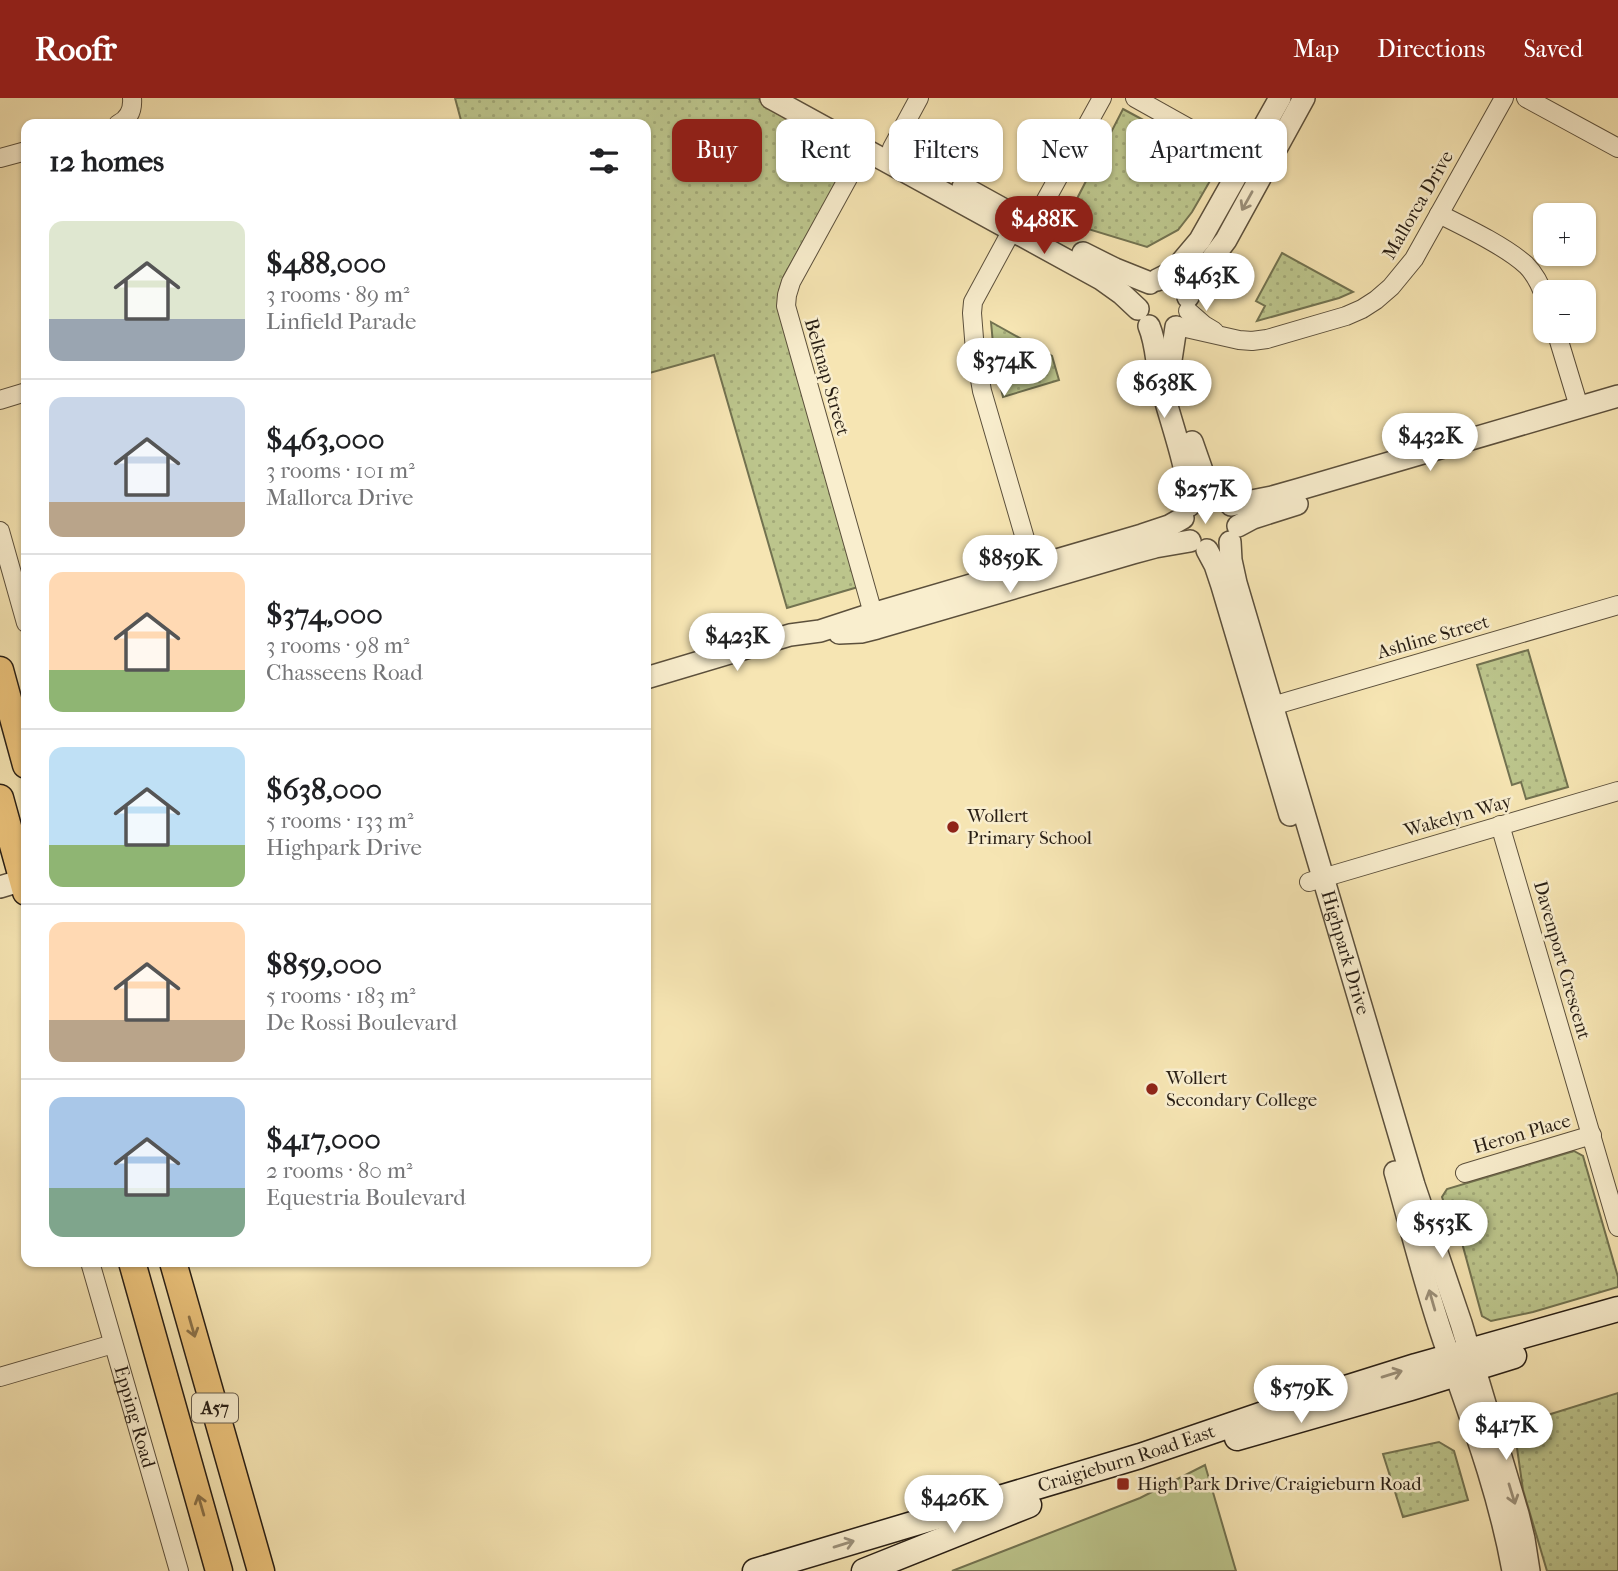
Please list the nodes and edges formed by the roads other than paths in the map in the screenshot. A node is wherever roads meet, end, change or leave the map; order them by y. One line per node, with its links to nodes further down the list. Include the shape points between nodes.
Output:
1 (132, 98): 11 (street)
2 (771, 98): 12 (street)
3 (802, 98): 16 (street)
4 (919, 98): 13 (street)
5 (1102, 98): 25 (street)
6 (1135, 98): 14 (street)
7 (1280, 98): 15 (street)
8 (1304, 98): 28 (street, one-way to 28, via 1226,240 1199,276)
9 (1504, 98): 24 (street, Mallorca Drive)
10 (1526, 98): 17 (street)
11 (126, 119)
12 (809, 119)
13 (908, 119)
14 (1173, 119)
15 (1268, 119)
16 (889, 146)
17 (1618, 148)
18 (21, 152): 20 (street)
19 (875, 154): 25 (street)
20 (0, 158)
21 (846, 182): 44 (street, Belknap Street, via 791,282 786,306)
22 (947, 182): 25 (street)
23 (1233, 182): 27 (street, via 1191,253 1173,272)
24 (1439, 214): 26 (street, via 1513,255); 28 (street, Mallorca Drive, via 1414,259 1391,287 1346,316 1252,341 1226,338)
25 (1022, 228): 27 (street); 29 (street, via 1122,293); 41 (street, via 978,290 972,313 982,391)
26 (1537, 280)
27 (1154, 282): 28 (street, via 1165,279 1184,290); 29 (street, via 1140,294)
28 (1182, 315): 29 (street, via 1162,330); 36 (street, via 1171,360 1176,387 1202,473)
29 (1143, 317): 37 (street, via 1155,344 1160,382 1187,476)
30 (1560, 343): 34 (street)
31 (21, 394): 33 (street)
32 (1618, 396): 34 (street)
33 (0, 400)
34 (1579, 407): 36 (street, via 1272,497)
35 (1618, 410): 39 (street, via 1269,512)
36 (1225, 500): 37 (street, via 1203,496); 39 (street, via 1238,518)
37 (1186, 511): 40 (street, via 1185,534); 41 (street, via 1169,526)
38 (0, 531): 42 (street)
39 (1234, 534): 40 (street, via 1216,550); 47 (street, Highpark Drive, via 1231,560)
40 (1199, 546): 44 (street, via 1133,553); 47 (street, Highpark Drive, via 1215,565)
41 (1033, 566): 44 (street)
42 (21, 605)
43 (1618, 605): 47 (street, Ashline Street)
44 (875, 621): 46 (street, via 790,635)
45 (0, 670): 48 (main road)
46 (651, 677)
47 (1266, 707): 53 (street, Highpark Drive)
48 (21, 742)
49 (1618, 791): 51 (street, Wakelyn Way)
50 (0, 798): 52 (main road)
51 (1500, 825): 53 (street, Wakelyn Way); 54 (street, Davenport Crescent)
52 (17, 875)
53 (1316, 880): 63 (street, Highpark Drive, via 1444,1341)
54 (1592, 1135): 55 (street, Heron Place); 56 (street, Davenport Crescent)
55 (1465, 1173)
56 (1618, 1227)
57 (91, 1267): 62 (street, Epping Road)
58 (133, 1267): 66 (main road, Epping Road, one-way to 58)
59 (174, 1267): 67 (main road, A57, one-way to 67)
60 (1618, 1309): 63 (main road, Craigieburn Road East)
61 (1618, 1322): 63 (main road, Craigieburn Road East)
62 (113, 1344): 64 (street); 65 (street, Epping Road)
63 (1463, 1362): 68 (main road, Craigieburn Road East, one-way to 63, via 1266,1413); 69 (main road, Craigieburn Road East, via 1280,1427 1019,1508); 70 (street, via 1466,1402); 71 (street, one-way to 71, via 1518,1514)
64 (0, 1377)
65 (179, 1571)
66 (219, 1571)
67 (261, 1571)
68 (755, 1571)
69 (864, 1571)
70 (1513, 1571)
71 (1529, 1571)

